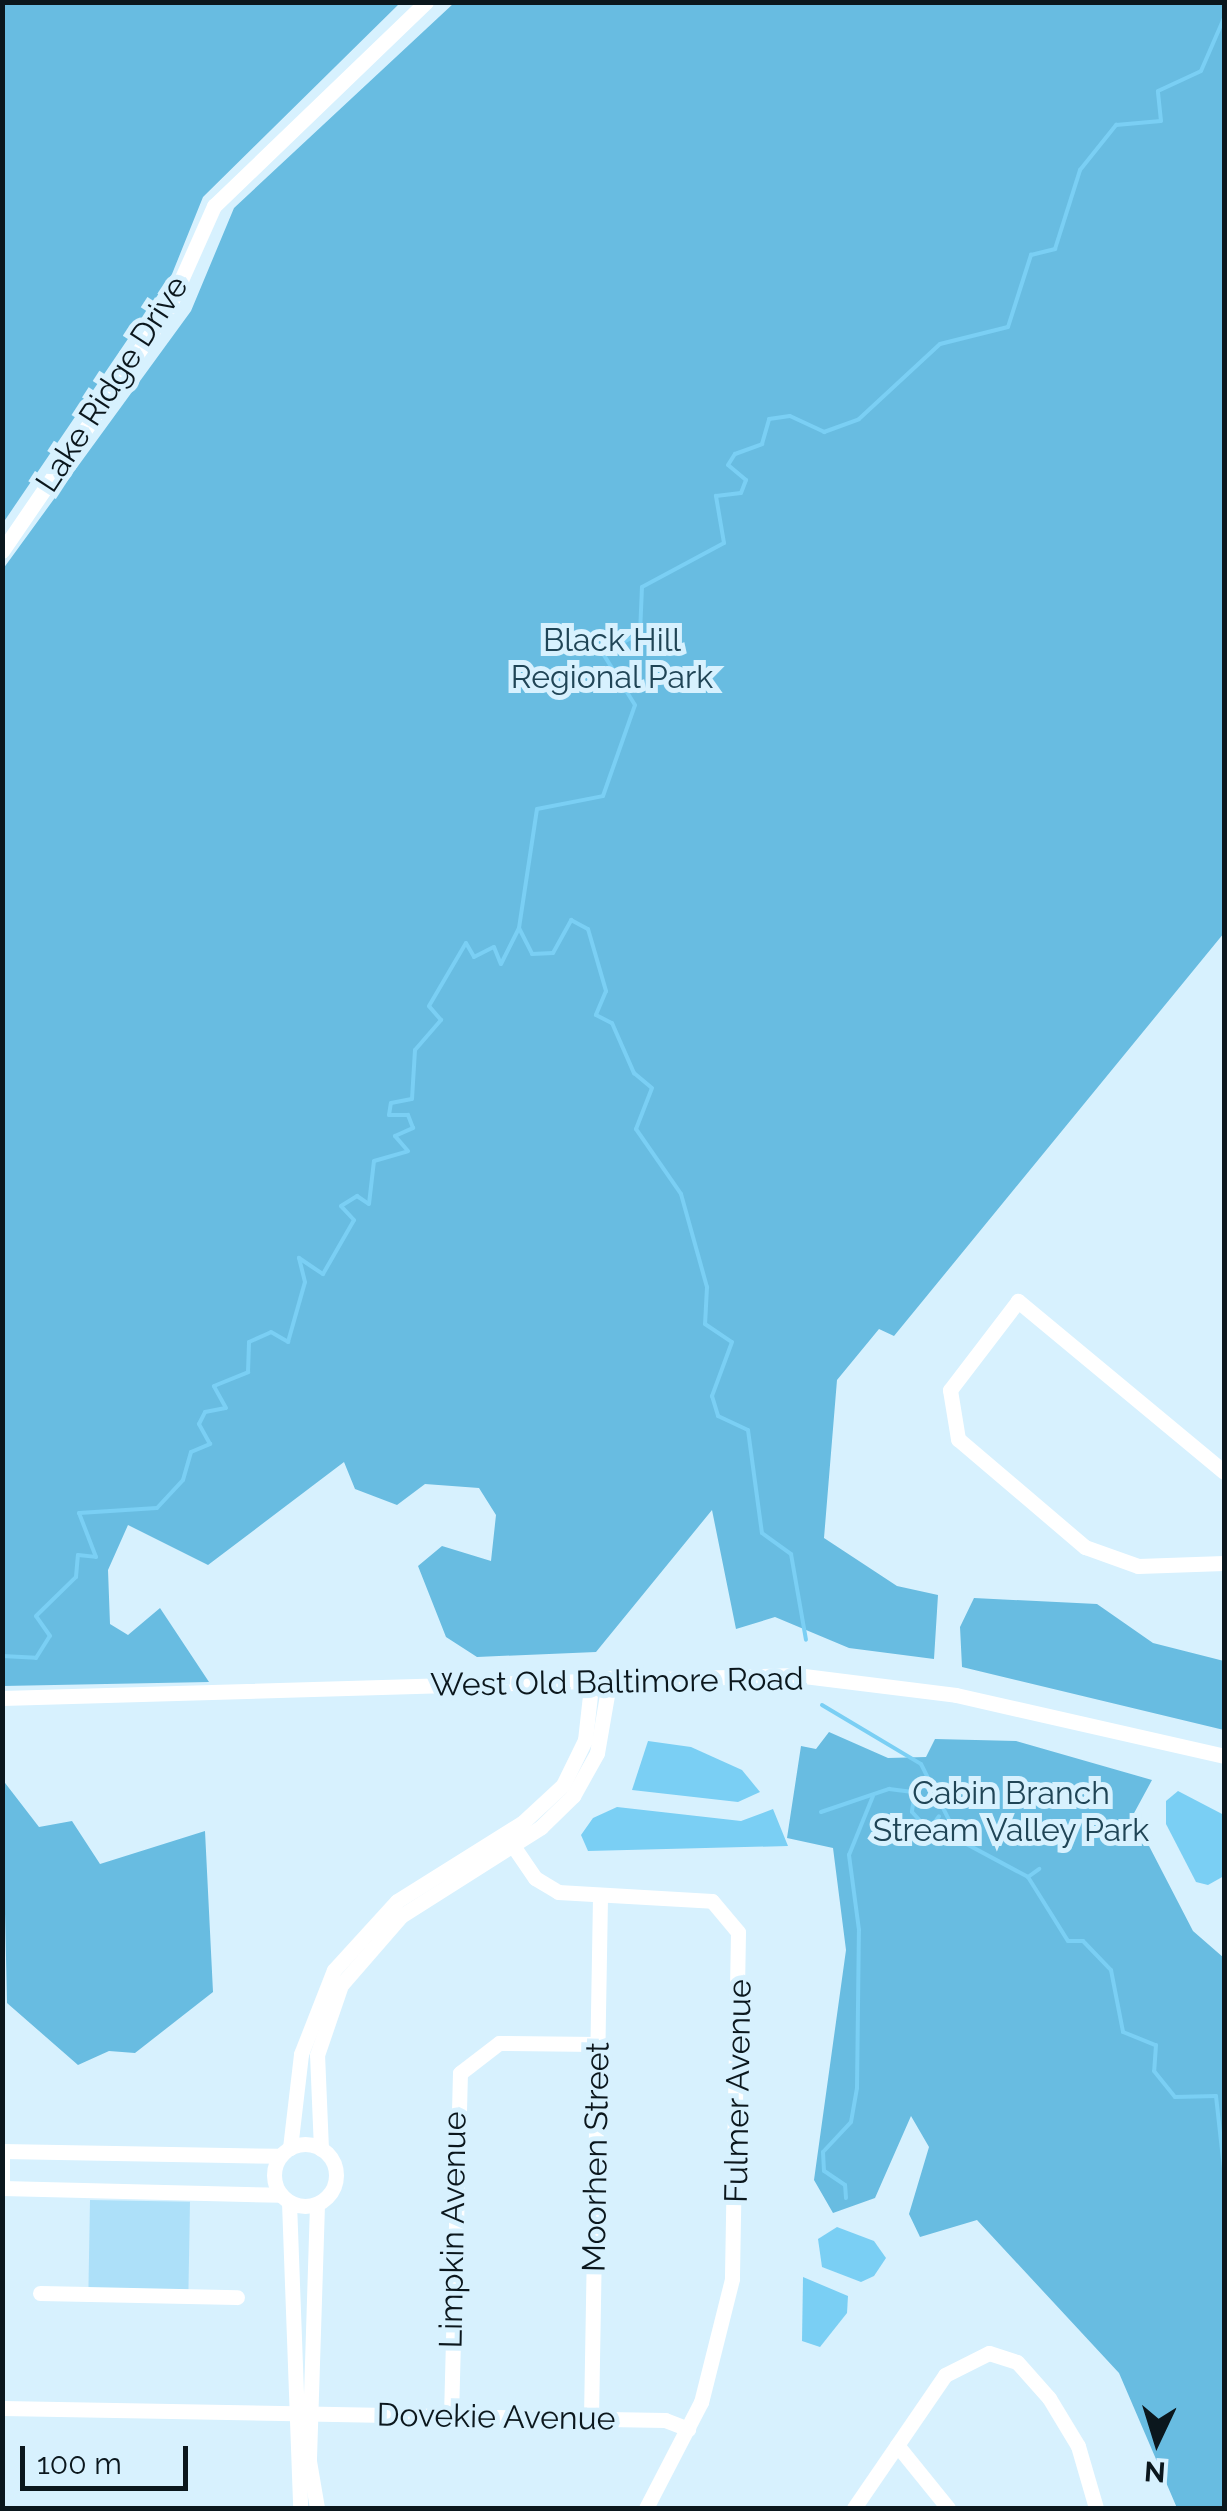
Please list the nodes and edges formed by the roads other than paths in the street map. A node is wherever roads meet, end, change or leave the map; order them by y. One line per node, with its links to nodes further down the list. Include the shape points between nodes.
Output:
1 (426, 2): 2 (street, Lake Ridge Drive, via 214,206 169,307)
2 (2, 551)
3 (1224, 1472): 4 (street, via 1018,1301 950,1390 958,1439 1110,1562)
4 (1224, 1563)
5 (592, 1678): 6 (street, West Old Baltimore Road); 7 (street, West Old Baltimore Road); 9 (street, via 573,1770)
6 (610, 1678): 8 (street, West Old Baltimore Road, via 863,1682); 9 (street, via 586,1776 559,1812)
7 (2, 1698)
8 (1224, 1756)
9 (509, 1840): 10 (street, Fulmer Avenue, via 546,1886); 12 (street, via 401,1916 341,1985 317,2056); 13 (street, via 398,1902 334,1970 300,2054)
10 (600, 1895): 11 (street, Moorhen Street); 24 (street, Fulmer Avenue, via 712,1902 738,1932 732,2280)
11 (597, 2044): 22 (street, Limpkin Avenue, via 499,2043 460,2073); 23 (street, Moorhen Street)
12 (321, 2148): 13 (street); 17 (street, via 336,2171)
13 (285, 2152): 14 (street); 16 (street)
14 (2, 2154): 15 (street)
15 (2, 2186): 16 (street)
16 (285, 2199): 17 (street); 21 (street, via 297,2229)
17 (316, 2204): 21 (street)
18 (40, 2293): 19 (street)
19 (237, 2297)
20 (2, 2408): 21 (street, Dovekie Avenue)
21 (302, 2414): 22 (street, Dovekie Avenue); 26 (street); 27 (street)
22 (450, 2416): 23 (street, Dovekie Avenue)
23 (591, 2418): 24 (street, Dovekie Avenue)
24 (688, 2429): 28 (street, Fulmer Avenue)
25 (897, 2445): 29 (street); 30 (street); 31 (street, via 945,2376 989,2352 1017,2362 1050,2398 1078,2446)
26 (300, 2508)
27 (317, 2508)
28 (646, 2508)
29 (854, 2508)
30 (948, 2508)
31 (1096, 2508)

